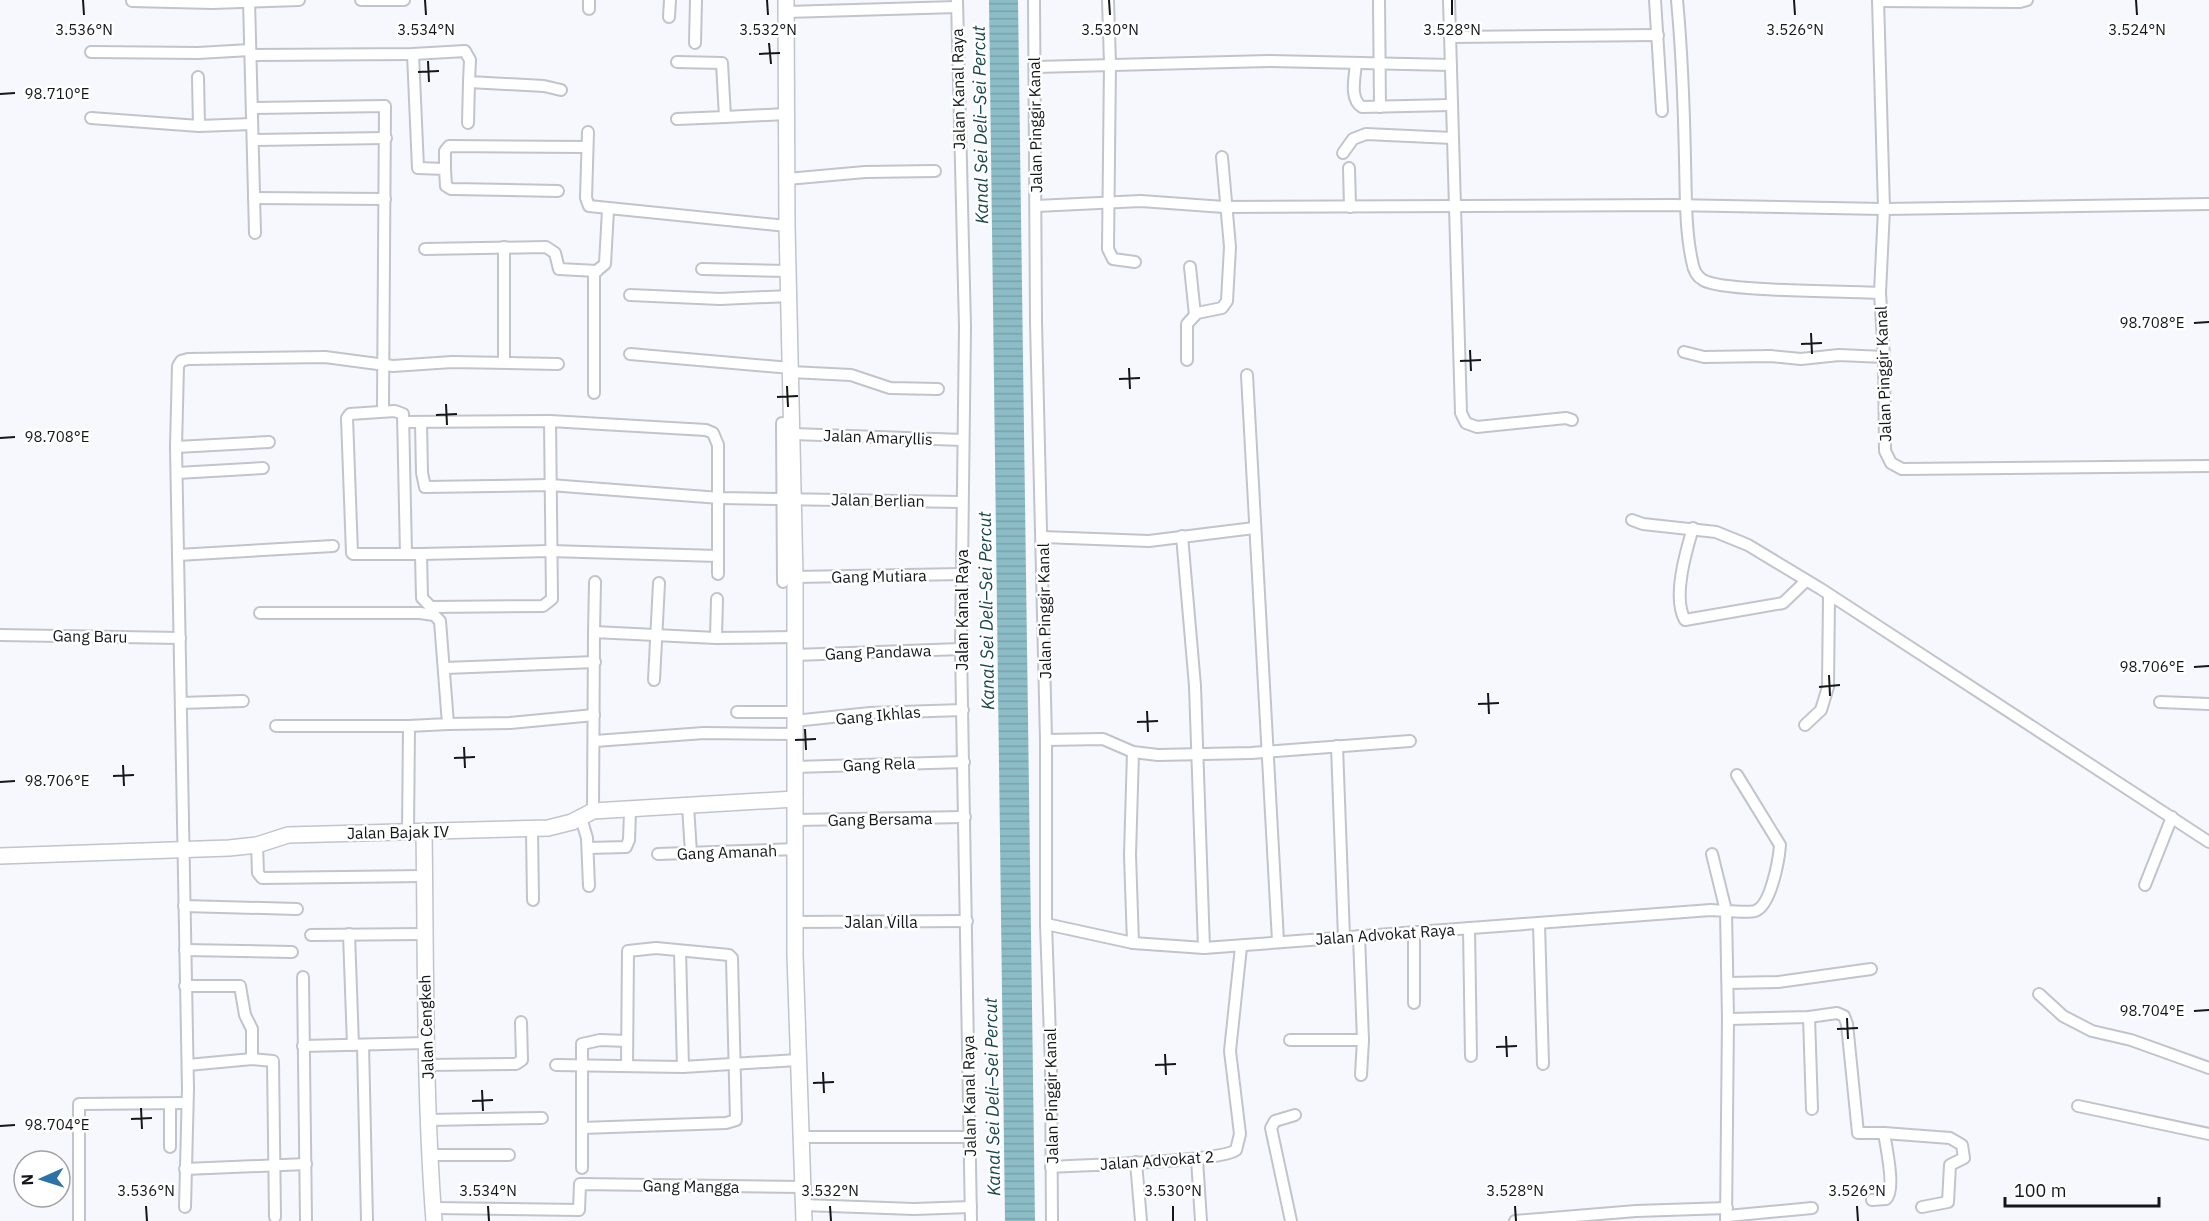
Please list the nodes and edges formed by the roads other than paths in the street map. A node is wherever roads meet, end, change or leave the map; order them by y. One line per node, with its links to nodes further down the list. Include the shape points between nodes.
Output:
1 (298, 0): 14 (street)
2 (361, 0): 3 (street)
3 (404, 0)
4 (670, 0): 18 (street)
5 (696, 0): 21 (street)
6 (1034, 0): 30 (street, Jalan Pinggir Kanal)
7 (1108, 0): 26 (street)
8 (1379, 0): 28 (street)
9 (1449, 0): 20 (street)
10 (1655, 0): 19 (street)
11 (1677, 0): 62 (street)
12 (2027, 0): 15 (street)
13 (132, 1): 14 (street)
14 (249, 1): 23 (street)
15 (1878, 1): 66 (street, Jalan Pinggir Kanal)
16 (957, 4): 17 (street); 98 (street, Jalan Kanal Raya)
17 (786, 6): 38 (street)
18 (669, 17)
19 (1658, 35): 20 (street); 37 (street)
20 (1450, 37): 29 (street)
21 (695, 43)
22 (91, 52): 23 (street)
23 (251, 52): 24 (street); 36 (street)
24 (413, 54): 32 (street, via 465,51 470,60); 53 (street, via 416,165 422,170)
25 (677, 62): 39 (street, via 722,63)
26 (1110, 63): 27 (street); 30 (street); 59 (street)
27 (1356, 63): 28 (street); 35 (street, via 1357,103 1362,107)
28 (1380, 64): 29 (street); 35 (street)
29 (1450, 65): 34 (street)
30 (1035, 67): 63 (street, Jalan Pinggir Kanal)
31 (198, 77): 44 (street)
32 (470, 82): 33 (street); 42 (street)
33 (561, 90)
34 (1451, 105): 35 (street); 47 (street)
35 (1380, 107)
36 (252, 108): 43 (street); 46 (street, via 382,104 386,112)
37 (1662, 111)
38 (786, 114): 39 (street); 55 (street)
39 (724, 117): 41 (street)
40 (91, 118): 44 (street)
41 (677, 119)
42 (468, 123)
43 (252, 124): 44 (street); 48 (street)
44 (199, 126)
45 (588, 132): 49 (street)
46 (386, 138): 48 (street); 58 (street)
47 (1452, 138): 50 (street, via 1366,134 1353,140); 61 (street)
48 (253, 140): 57 (street)
49 (587, 147): 53 (street, via 449,146 445,151); 67 (street, via 587,204)
50 (1343, 153)
51 (1222, 157): 64 (street)
52 (1349, 168): 65 (street)
53 (446, 169): 56 (street, via 446,186 451,189)
54 (935, 171): 55 (street)
55 (787, 179): 68 (street)
56 (558, 191)
57 (255, 198): 58 (street); 69 (street)
58 (385, 199): 86 (street)
59 (1108, 203): 63 (street); 64 (street, via 1141,201); 72 (street, via 1110,257)
60 (2209, 204): 66 (street)
61 (1455, 205): 62 (street); 65 (street); 93 (street, via 1463,419 1477,427)
62 (1687, 205): 66 (street); 77 (street, via 1691,260 1701,280 1739,288)
63 (1036, 206): 112 (street, Jalan Pinggir Kanal)
64 (1224, 207): 65 (street); 80 (street, via 1230,246 1227,301 1222,308)
65 (1350, 207)
66 (1884, 209): 77 (street, Jalan Pinggir Kanal)
67 (608, 210): 68 (street); 75 (street, via 605,264)
68 (787, 226): 76 (street)
69 (255, 233)
70 (504, 247): 71 (street); 75 (street, via 551,248 560,268); 85 (street)
71 (425, 249)
72 (1135, 262)
73 (1190, 267): 80 (street)
74 (702, 269): 76 (street)
75 (597, 271): 91 (street)
76 (788, 271): 79 (street)
77 (1880, 293): 83 (street, Jalan Pinggir Kanal)
78 (630, 295): 79 (street, via 720,299)
79 (790, 296): 88 (street)
80 (1195, 315): 84 (street, via 1187,324)
81 (1684, 352): 83 (street, via 1704,357)
82 (630, 354): 88 (street)
83 (1884, 357): 101 (street, Jalan Pinggir Kanal, via 1885,451 1895,467)
84 (1187, 360)
85 (504, 362): 86 (street, via 400,366); 87 (street)
86 (381, 363): 92 (street); 100 (street, via 316,356 183,360 176,380)
87 (558, 363)
88 (791, 370): 90 (street, via 851,375 890,388); 97 (street)
89 (1247, 375): 109 (street)
90 (938, 389)
91 (594, 393)
92 (383, 408)
93 (1572, 420)
94 (550, 421): 96 (street); 104 (street); 105 (street, via 710,430 718,445)
95 (404, 422): 96 (street); 115 (street); 115 (street, via 402,413 395,411 351,414 347,418 351,553)
96 (421, 422): 104 (street, Jalan Berlian, via 424,486)
97 (787, 428): 98 (street, Jalan Amaryllis); 106 (street)
98 (963, 440): 107 (street, Jalan Kanal Raya)
99 (270, 442): 100 (street)
100 (176, 447): 103 (street)
101 (2209, 466)
102 (263, 468): 103 (street)
103 (177, 473): 117 (street)
104 (550, 484): 105 (street, Jalan Berlian); 114 (street)
105 (720, 498): 106 (street, Jalan Berlian); 118 (street)
106 (788, 498): 107 (street, Jalan Berlian); 121 (street)
107 (962, 502): 120 (street, Jalan Kanal Raya)
108 (1632, 520): 110 (street)
109 (1254, 528): 111 (street); 156 (street)
110 (1693, 528): 122 (street, via 1734,537); 122 (street, via 1682,574 1685,620 1783,603)
111 (1182, 536): 112 (street, via 1138,541); 157 (street)
112 (1042, 537): 151 (street, Jalan Pinggir Kanal)
113 (333, 546): 117 (street)
114 (550, 551): 116 (street); 116 (street, via 551,602 543,606 503,607 441,608 425,604); 118 (street)
115 (406, 554): 116 (street)
116 (421, 554)
117 (178, 555): 132 (street)
118 (718, 556): 119 (street)
119 (718, 574)
120 (962, 574): 121 (street, Gang Mutiara); 134 (street, Jalan Kanal Raya)
121 (789, 580): 131 (street)
122 (1806, 581): 125 (street)
123 (595, 582): 128 (street)
124 (659, 583): 130 (street)
125 (1829, 596): 148 (street, via 1828,687 1821,710); 166 (street)
126 (717, 599): 133 (street)
127 (260, 613): 137 (street, via 430,614 442,626)
128 (594, 632): 130 (street); 136 (street)
129 (0, 635): 132 (street, Gang Baru)
130 (656, 636): 133 (street); 138 (street)
131 (795, 637): 133 (street); 135 (street)
132 (180, 638): 141 (street)
133 (716, 638)
134 (961, 649): 135 (street, Gang Pandawa); 143 (street, Jalan Kanal Raya)
135 (795, 655): 146 (street)
136 (595, 662): 137 (street); 145 (street)
137 (445, 668): 147 (street)
138 (654, 680)
139 (243, 701): 141 (street)
140 (2160, 702): 142 (street)
141 (181, 703): 174 (street)
142 (2209, 704)
143 (963, 710): 146 (street, Gang Ikhlas, via 870,713); 158 (street, Jalan Kanal Raya)
144 (736, 712): 146 (street)
145 (594, 715): 147 (street); 152 (street)
146 (794, 722): 152 (street); 159 (street)
147 (448, 724): 150 (street)
148 (1805, 725)
149 (276, 726): 150 (street)
150 (409, 726): 169 (street)
151 (1046, 740): 155 (street, via 1103,739); 188 (street, Jalan Pinggir Kanal)
152 (595, 741): 164 (street)
153 (1410, 741): 154 (street)
154 (1337, 746): 156 (street); 196 (street)
155 (1133, 752): 157 (street); 198 (street)
156 (1270, 752): 157 (street); 197 (street)
157 (1198, 754): 200 (street)
158 (964, 762): 159 (street, Gang Rela); 165 (street, Jalan Kanal Raya)
159 (795, 767): 161 (street)
160 (1737, 775): 185 (street, Jalan Advokat Raya, via 1780,845 1780,855 1773,883 1759,909)
161 (795, 799): 162 (street, Jalan Bajak IV); 167 (street)
162 (688, 806): 163 (street, Jalan Bajak IV); 175 (street)
163 (630, 811): 164 (street, Jalan Bajak IV); 172 (street, via 626,847)
164 (587, 815): 168 (street, Jalan Bajak IV); 172 (street)
165 (965, 817): 167 (street, Gang Bersama); 186 (street, Jalan Kanal Raya)
166 (2172, 817): 170 (street); 180 (street)
167 (796, 820): 173 (street)
168 (532, 829): 169 (street, Jalan Bajak IV); 182 (street)
169 (416, 832): 171 (street, Jalan Bajak IV, via 288,835); 179 (street, Jalan Cengkeh)
170 (2209, 842)
171 (257, 845): 174 (street, Jalan Bajak IV); 179 (street, via 258,873 262,878)
172 (588, 848): 181 (street)
173 (797, 849): 175 (street, Gang Amanah); 187 (street)
174 (183, 850): 178 (street, Jalan Bajak IV); 183 (street)
175 (691, 853): 176 (street, Gang Amanah)
176 (658, 854)
177 (1712, 854): 185 (street)
178 (0, 856)
179 (424, 876): 193 (street, Jalan Cengkeh)
180 (2145, 885)
181 (589, 886)
182 (533, 900)
183 (184, 906): 184 (street); 201 (street)
184 (297, 909)
185 (1726, 911): 189 (street, Jalan Advokat Raya); 206 (street)
186 (967, 921): 187 (street, Jalan Villa); 243 (street, Jalan Kanal Raya)
187 (796, 922): 221 (street)
188 (1046, 924): 198 (street, Jalan Advokat Raya); 251 (street, Jalan Pinggir Kanal)
189 (1539, 924): 190 (street, Jalan Advokat Raya); 223 (street)
190 (1469, 928): 191 (street, Jalan Advokat Raya); 219 (street)
191 (1413, 933): 195 (street, Jalan Advokat Raya); 209 (street)
192 (349, 934): 193 (street); 194 (street); 217 (street)
193 (423, 934): 216 (street, Jalan Cengkeh)
194 (310, 935)
195 (1359, 936): 196 (street, Jalan Advokat Raya); 214 (street)
196 (1344, 937): 197 (street, Jalan Advokat Raya)
197 (1278, 941): 199 (street, Jalan Advokat Raya)
198 (1133, 943): 200 (street, Jalan Advokat Raya)
199 (1241, 947): 200 (street, Jalan Advokat Raya); 247 (street, Jalan Advokat 2, via 1230,1051 1238,1145 1228,1154)
200 (1204, 948)
201 (185, 950): 203 (street); 207 (street)
202 (680, 951): 215 (street, via 628,951); 222 (street, via 732,958); 229 (street)
203 (292, 952)
204 (1871, 969): 206 (street, via 1778,982)
205 (303, 977): 218 (street)
206 (1728, 983): 211 (street)
207 (185, 986): 220 (street, via 240,986 252,1029); 224 (street)
208 (2038, 994): 230 (street, via 2063,1016 2092,1031 2131,1040)
209 (1414, 1003)
210 (1809, 1017): 211 (street); 235 (street); 240 (street, via 1838,1013 1846,1020 1858,1133)
211 (1728, 1019): 262 (street)
212 (521, 1022): 225 (street, via 522,1060 516,1064)
213 (1290, 1040): 214 (street)
214 (1363, 1040): 231 (street)
215 (627, 1041): 227 (street, via 584,1042); 228 (street)
216 (426, 1043): 217 (street); 225 (street, Jalan Cengkeh)
217 (358, 1045): 218 (street); 267 (street)
218 (303, 1046): 249 (street)
219 (1471, 1056)
220 (252, 1059): 224 (street); 250 (street, via 274,1062)
221 (797, 1060): 222 (street); 242 (street)
222 (736, 1064): 229 (street); 239 (street, via 734,1122)
223 (1543, 1064)
224 (188, 1065): 232 (street)
225 (427, 1065): 238 (street, Jalan Cengkeh)
226 (556, 1065): 227 (street)
227 (582, 1065): 228 (street); 239 (street)
228 (627, 1065): 229 (street)
229 (683, 1066)
230 (2209, 1068)
231 (1361, 1075)
232 (187, 1103): 233 (street); 253 (street)
233 (170, 1104): 244 (street); 265 (street, via 79,1104)
234 (2078, 1106): 241 (street)
235 (1812, 1110)
236 (1295, 1115): 273 (street, via 1275,1121 1271,1128)
237 (542, 1118): 238 (street)
238 (428, 1120): 245 (street, Jalan Cengkeh)
239 (582, 1128): 252 (street)
240 (1884, 1133): 255 (street, via 1892,1191 1886,1199); 258 (street, via 1950,1138 1962,1145 1964,1158 1950,1165 1948,1202)
241 (2209, 1134)
242 (800, 1137): 243 (street); 254 (street)
243 (969, 1137): 257 (street, Jalan Kanal Raya)
244 (170, 1147)
245 (429, 1155): 246 (street); 261 (street, Jalan Cengkeh)
246 (508, 1155)
247 (1197, 1159): 248 (street, Jalan Advokat 2); 272 (street)
248 (1136, 1162): 251 (street, Jalan Advokat 2); 271 (street)
249 (306, 1164): 250 (street); 266 (street)
250 (275, 1165): 253 (street); 264 (street)
251 (1051, 1167): 270 (street, Jalan Pinggir Kanal)
252 (582, 1168)
253 (185, 1169): 259 (street)
254 (802, 1187): 256 (street); 261 (street, Gang Mangga, via 580,1184 579,1209)
255 (1872, 1200)
256 (803, 1205): 257 (street); 268 (street)
257 (971, 1207): 269 (street, Jalan Kanal Raya)
258 (1922, 1207)
259 (185, 1208)
260 (1812, 1208): 262 (street)
261 (434, 1215)
262 (1727, 1215): 263 (street)
263 (1636, 1216): 274 (street)
264 (275, 1217)
265 (79, 1221)
266 (306, 1221)
267 (367, 1221)
268 (804, 1221)
269 (971, 1221)
270 (1052, 1221)
271 (1142, 1221)
272 (1201, 1221)
273 (1291, 1221)
274 (1515, 1221)

